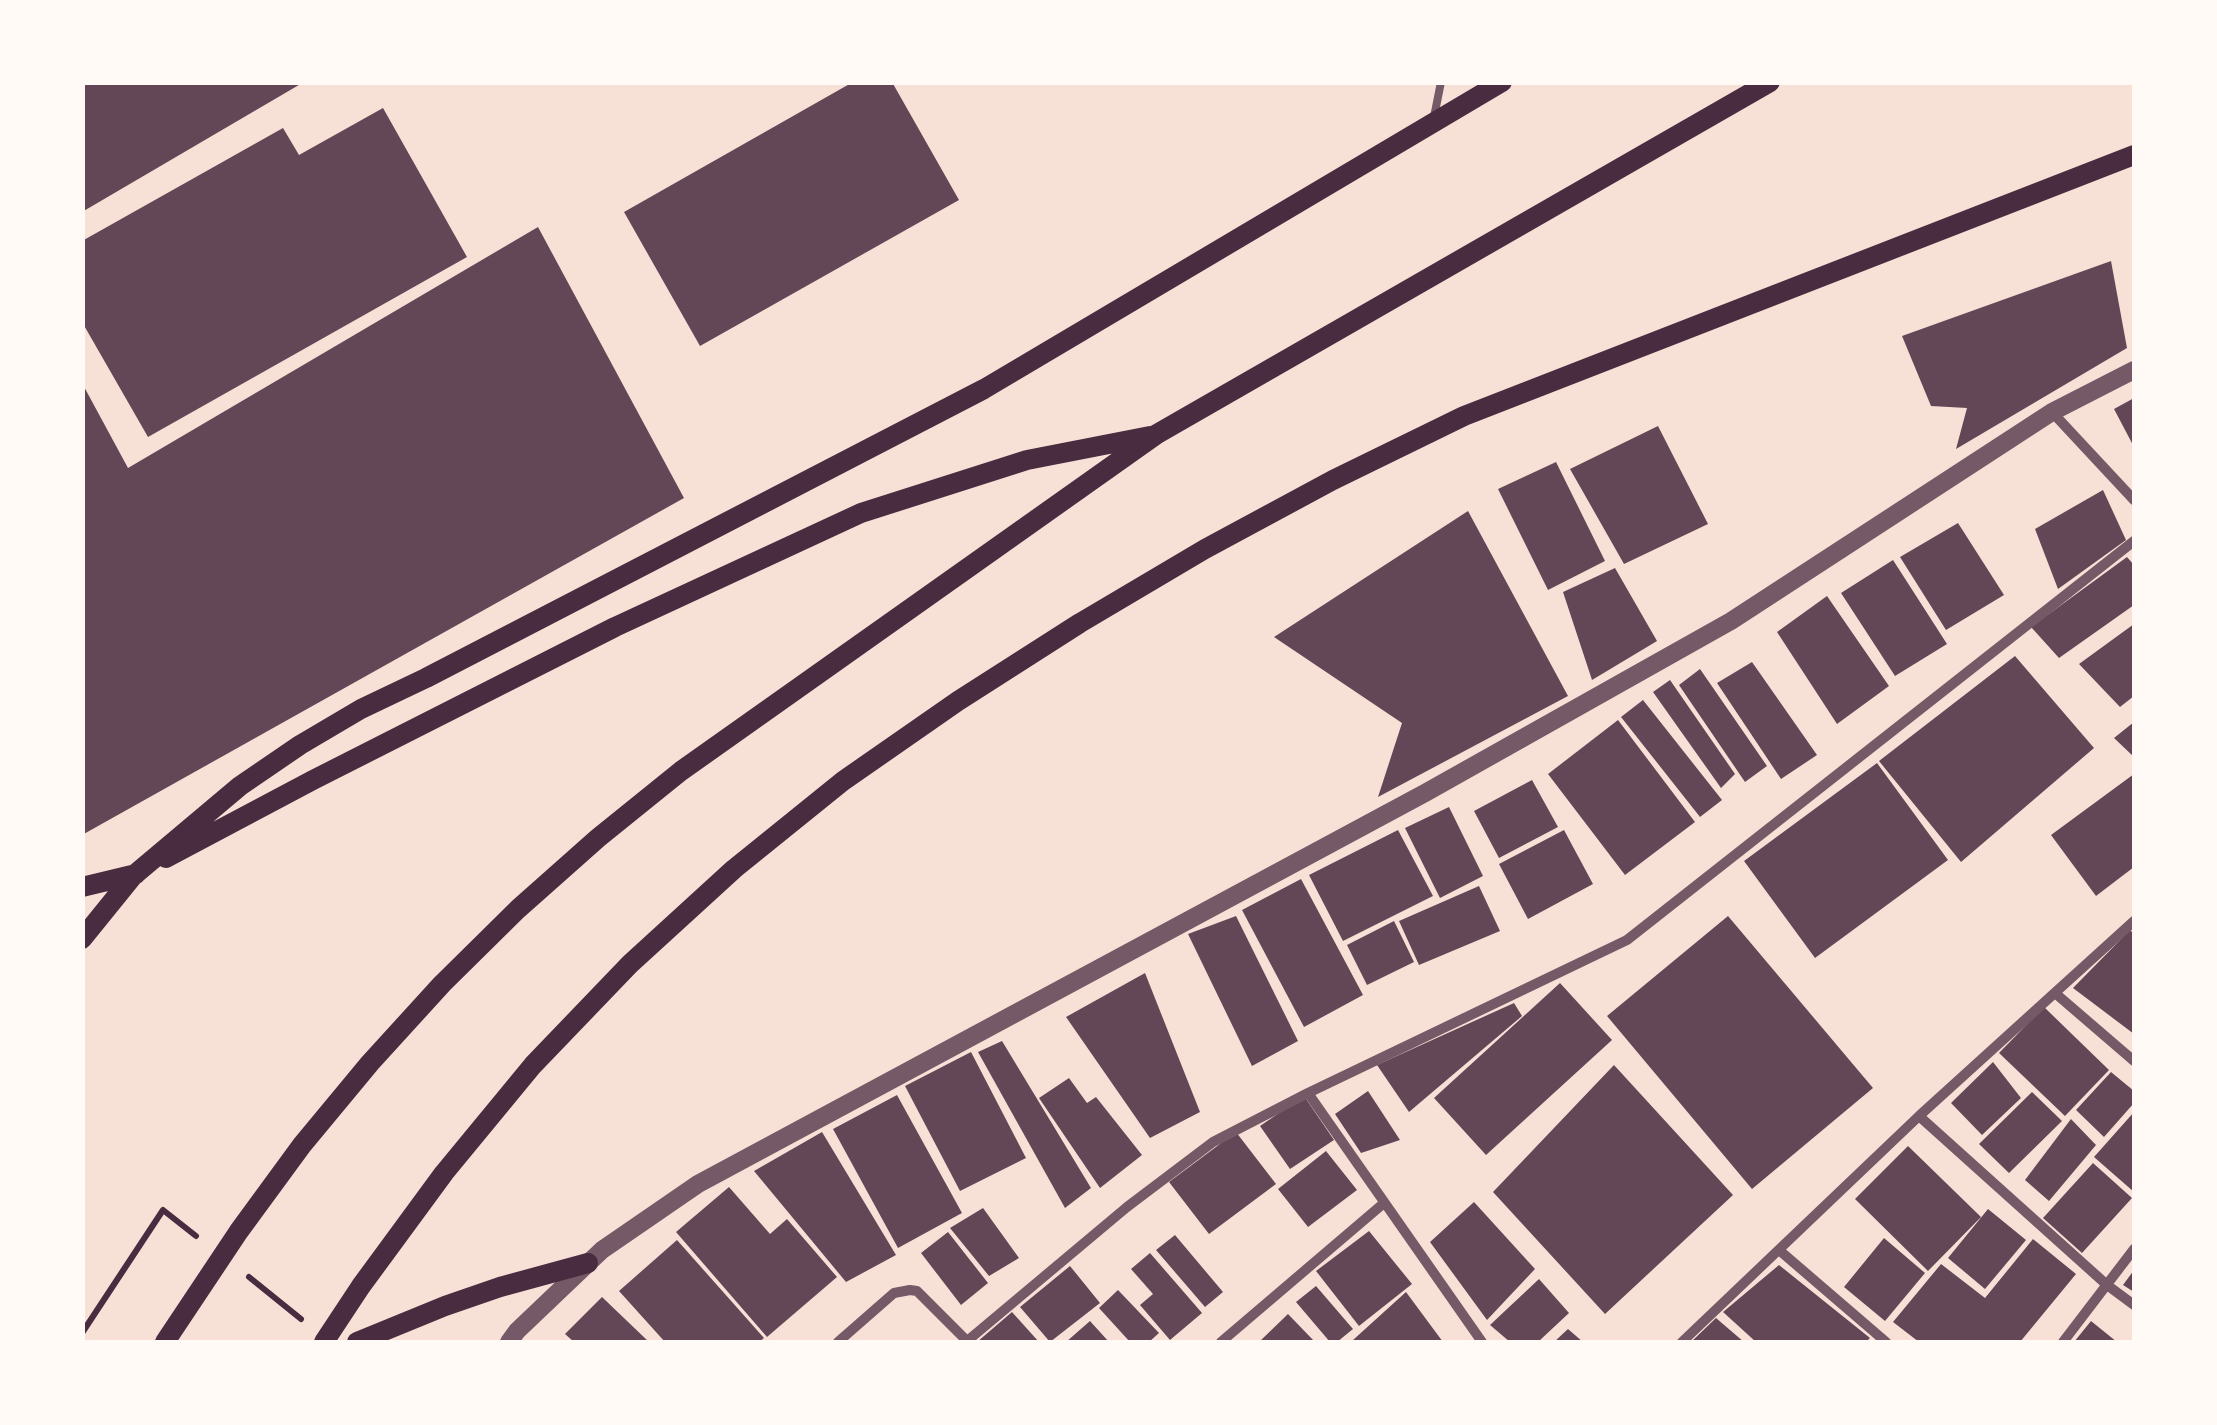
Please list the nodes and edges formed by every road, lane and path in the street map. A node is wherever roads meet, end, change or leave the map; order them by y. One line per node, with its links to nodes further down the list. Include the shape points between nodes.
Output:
1 (1441, 82): 4 (lane)
2 (1502, 82): 4 (main road)
3 (1770, 82): 8 (main road)
4 (1432, 126): 11 (main road, via 984,389 300,744)
5 (2134, 155): 28 (main road, via 1464,416 1205,549 958,701 843,781 630,964 533,1065 444,1173)
6 (2134, 370): 7 (street)
7 (2052, 412): 9 (street); 23 (street, via 1731,621 698,1184)
8 (1157, 434): 11 (main road, via 1027,460 861,513 615,627); 27 (main road, via 682,771 518,909 442,984 302,1145)
9 (2134, 500)
10 (2134, 541): 17 (street, via 1627,940)
11 (133, 876): 12 (main road); 14 (main road)
12 (82, 887)
13 (2134, 921): 15 (street)
14 (82, 940)
15 (2055, 993): 16 (street); 18 (street)
16 (2134, 1061)
17 (1308, 1092): 19 (street); 32 (street, via 1213,1142)
18 (1919, 1116): 22 (street); 24 (street)
19 (1384, 1203): 33 (street); 34 (street)
20 (163, 1210): 26 (path)
21 (2134, 1248): 24 (street)
22 (1779, 1250): 35 (street); 36 (street)
23 (588, 1263): 29 (main road, via 500,1287); 30 (street)
24 (2107, 1284): 25 (street); 37 (street)
25 (2134, 1305)
26 (82, 1333)
27 (165, 1342)
28 (324, 1342)
29 (357, 1342)
30 (509, 1342)
31 (838, 1342): 32 (street, via 894,1293 910,1290)
32 (967, 1342)
33 (1221, 1342)
34 (1482, 1342)
35 (1682, 1342)
36 (1886, 1342)
37 (2064, 1342)

